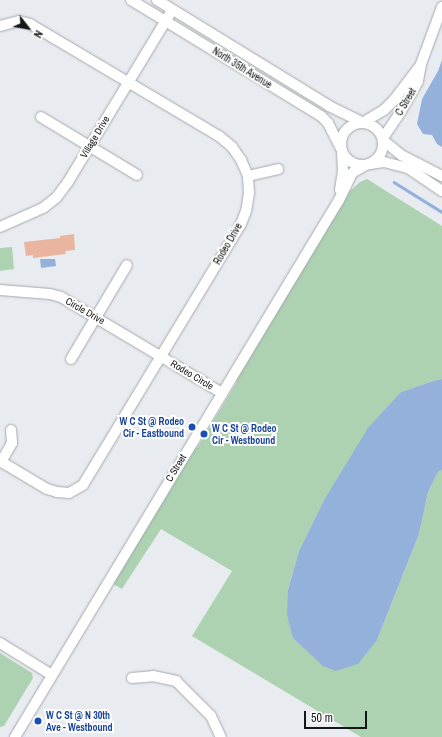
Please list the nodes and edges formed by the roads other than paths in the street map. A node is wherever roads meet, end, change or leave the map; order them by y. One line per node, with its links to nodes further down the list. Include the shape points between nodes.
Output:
1 (131, 0): 5 (street, North 35th Avenue)
2 (157, 0): 4 (street, North 35th Avenue)
3 (442, 7): 7 (street, C Street)
4 (172, 10): 5 (street, Village Drive); 10 (street, North 35th Avenue, via 329,106)
5 (165, 20): 8 (street, Village Drive); 13 (street, North 35th Avenue, via 321,116 328,123)
6 (0, 26): 8 (street, Rodeo Drive, via 18,21 30,24)
7 (421, 64): 10 (street, C Street, via 394,100 384,110); 11 (street, C Street, via 418,81)
8 (128, 82): 12 (street, Village Drive); 17 (street, Rodeo Drive, via 219,136 232,147)
9 (41, 117): 12 (street)
10 (363, 122): 11 (street, via 376,127); 13 (street, via 354,124 344,133)
11 (383, 140): 14 (street, via 382,152 375,161); 18 (street, via 401,155)
12 (89, 147): 16 (street); 21 (street, Village Drive, via 56,198 43,208)
13 (342, 150): 14 (street, via 354,164); 20 (street, C Street, via 343,171)
14 (368, 164): 19 (street, via 384,162 408,168); 20 (street, C Street, via 352,173)
15 (278, 169): 17 (street)
16 (137, 175)
17 (248, 176): 25 (street, Rodeo Drive, via 249,192 244,216)
18 (442, 176)
19 (442, 191)
20 (339, 200): 27 (street, C Street)
21 (0, 226)
22 (127, 266): 24 (street)
23 (0, 290): 24 (street, Circle Drive, via 50,294 61,297)
24 (96, 316): 25 (street, Circle Drive); 26 (street)
25 (162, 357): 27 (street, Rodeo Circle); 29 (street, Rodeo Drive, via 92,473 79,488 69,493 47,489)
26 (71, 359)
27 (222, 393): 31 (street, C Street)
28 (11, 430): 29 (street, via 12,443)
29 (1, 462)
30 (0, 643): 31 (street)
31 (52, 675): 33 (street, C Street)
32 (132, 678): 34 (street, via 153,676 176,681 211,716)
33 (15, 737)
34 (221, 737)

